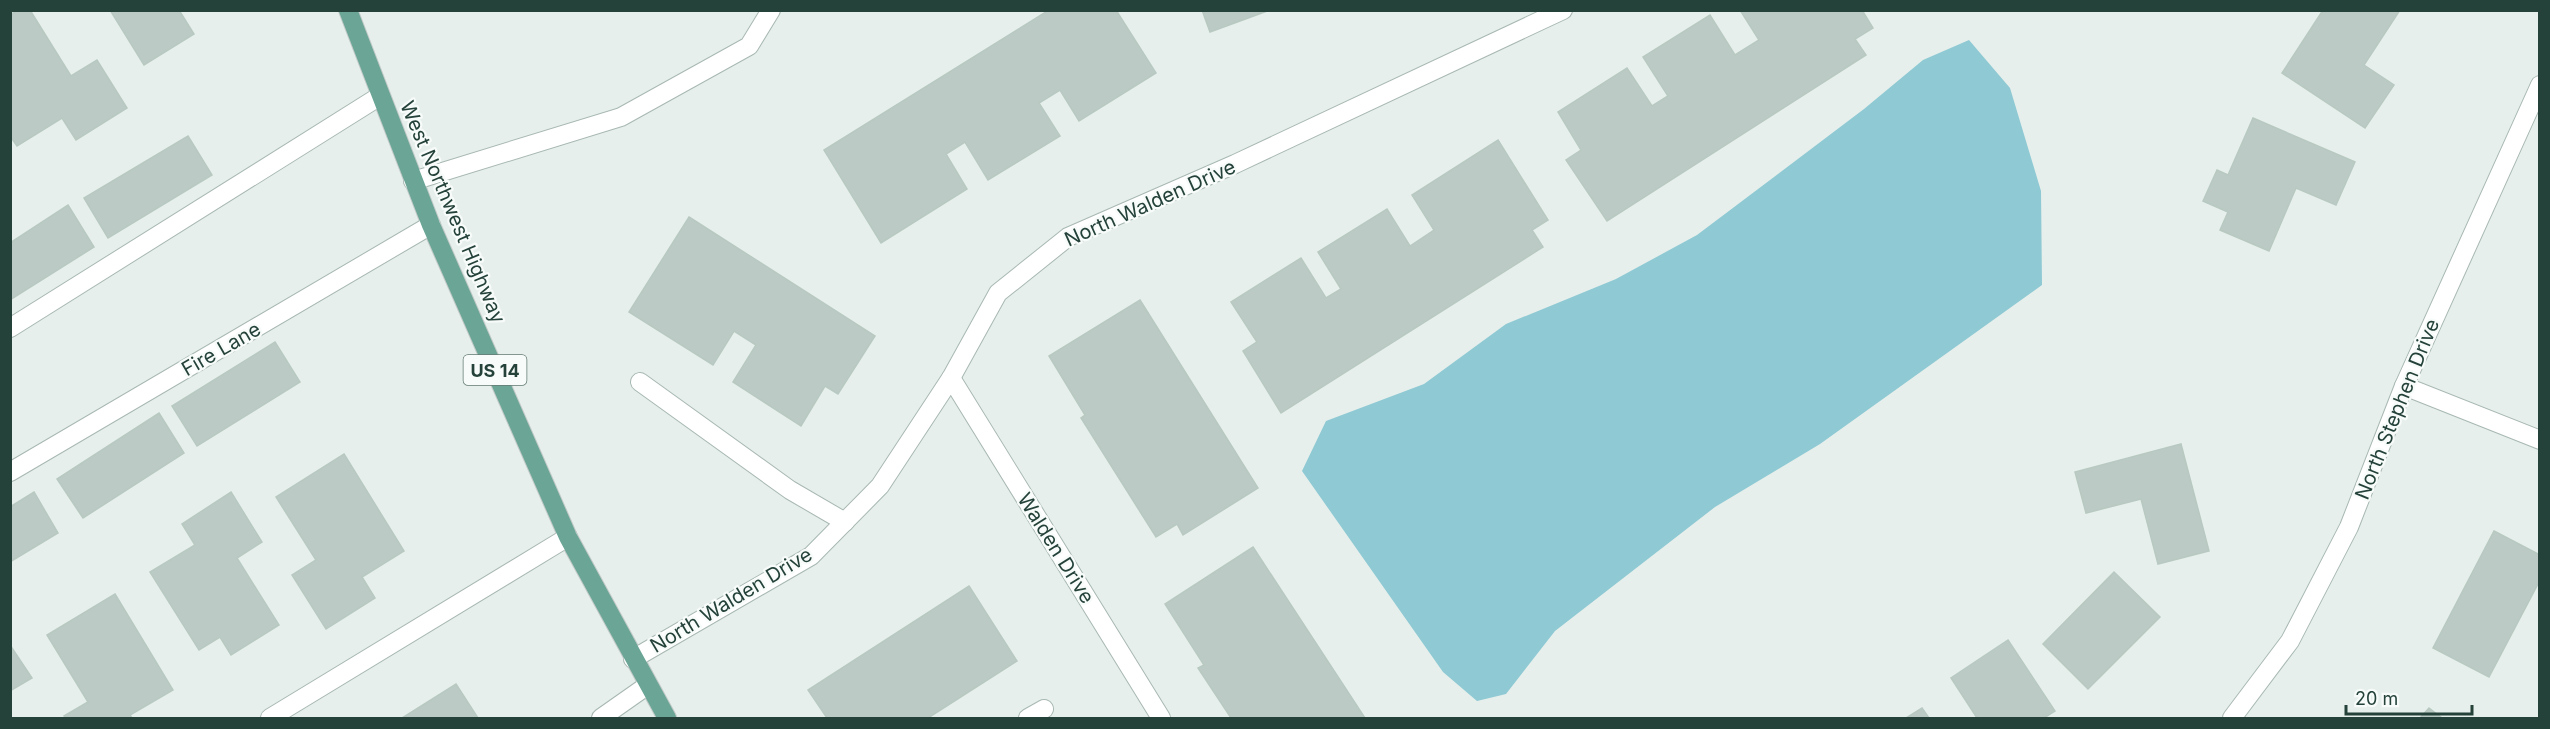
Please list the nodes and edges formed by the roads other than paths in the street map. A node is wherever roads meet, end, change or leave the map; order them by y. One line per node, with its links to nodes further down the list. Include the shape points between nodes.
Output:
1 (348, 10): 5 (main road, West Northwest Highway / US 14)
2 (771, 10): 6 (street, via 749,46 621,117)
3 (1563, 10): 9 (street, North Walden Drive, via 1235,164 1068,237 998,293)
4 (2540, 85): 11 (street, North Stephen Drive)
5 (380, 96): 6 (main road, West Northwest Highway / US 14); 8 (street)
6 (413, 181): 7 (main road, West Northwest Highway / US 14)
7 (431, 225): 13 (street, Fire Lane); 15 (main road, West Northwest Highway / US 14)
8 (10, 328)
9 (951, 378): 14 (street, North Walden Drive, via 880,486); 21 (street, Walden Drive)
10 (640, 382): 14 (street, via 790,490)
11 (2404, 386): 12 (street); 22 (street, North Stephen Drive, via 2349,527 2295,631)
12 (2540, 440)
13 (10, 472)
14 (845, 522): 16 (street, North Walden Drive, via 811,556)
15 (568, 537): 16 (main road, West Northwest Highway / US 14); 18 (street)
16 (633, 659): 17 (main road, West Northwest Highway / US 14)
17 (648, 685): 19 (street); 20 (main road, West Northwest Highway / US 14)
18 (270, 718)
19 (601, 718)
20 (667, 718)
21 (1161, 718)
22 (2232, 718)

